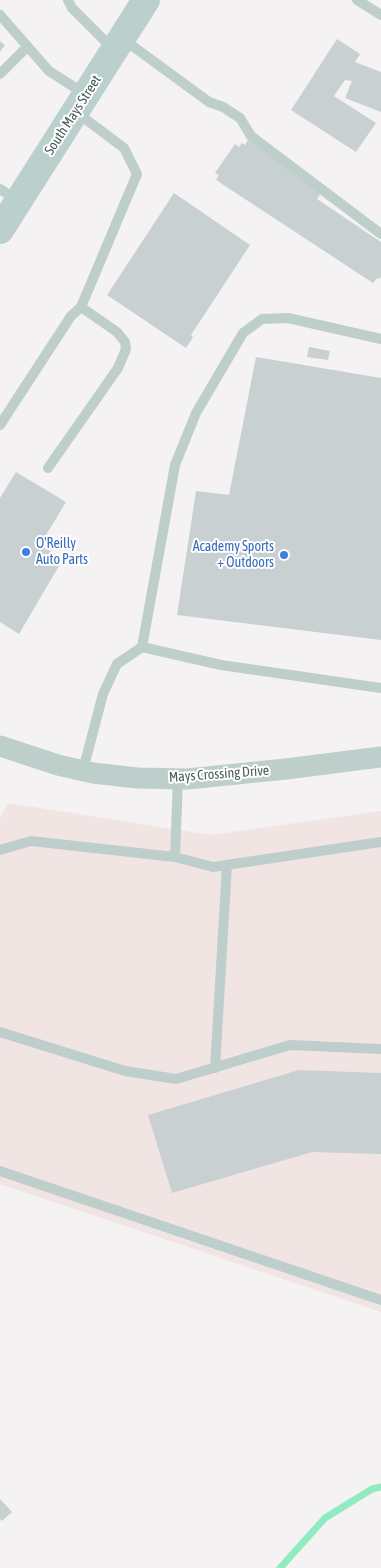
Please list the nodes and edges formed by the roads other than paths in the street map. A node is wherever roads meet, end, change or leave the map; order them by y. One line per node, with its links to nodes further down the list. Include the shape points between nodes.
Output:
1 (68, 0): 6 (lane, via 72,8)
2 (146, 0): 6 (main road, South Mays Street)
3 (357, 0): 5 (lane)
4 (0, 15): 7 (lane)
5 (381, 15)
6 (118, 45): 9 (main road, South Mays Street); 12 (lane, via 240,118 251,136)
7 (27, 46): 8 (lane); 9 (lane)
8 (0, 74)
9 (81, 103): 10 (main road, South Mays Street); 13 (lane, via 124,148 137,174)
10 (9, 195): 11 (main road, South Mays Street)
11 (0, 230)
12 (381, 234)
13 (81, 307): 15 (lane, via 71,316); 16 (lane, via 117,332 126,349 118,368)
14 (381, 339): 17 (lane, via 288,318 262,319 243,333 196,413 175,465)
15 (0, 425)
16 (48, 468)
17 (142, 647): 18 (lane, via 221,665); 21 (lane, via 117,664 103,694)
18 (381, 688)
19 (0, 746): 21 (street, Mays Crossing Drive)
20 (381, 757): 22 (street, Mays Crossing Drive)
21 (83, 770): 22 (street, Mays Crossing Drive, via 137,778)
22 (178, 779): 25 (lane)
23 (381, 842): 26 (lane)
24 (0, 850): 25 (lane, via 31,841)
25 (175, 857): 26 (lane, via 213,867)
26 (227, 865): 29 (lane)
27 (0, 1032): 29 (lane, via 124,1071 176,1080)
28 (381, 1049): 29 (lane, via 290,1045)
29 (215, 1068)
30 (0, 1171): 31 (lane)
31 (381, 1300)

